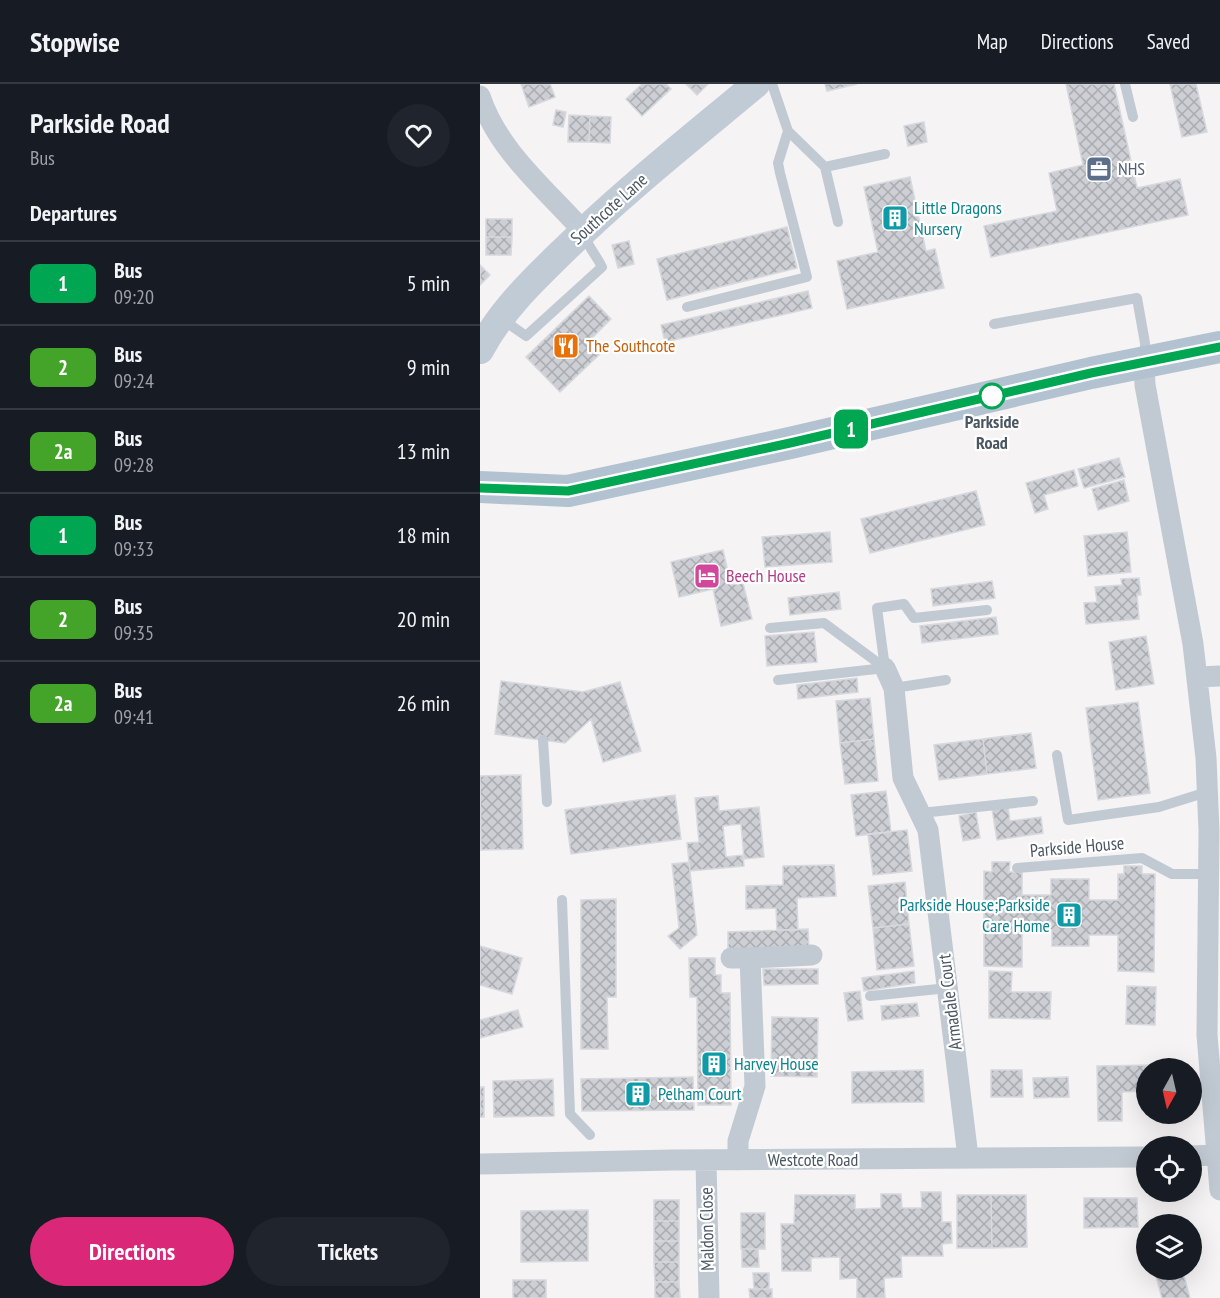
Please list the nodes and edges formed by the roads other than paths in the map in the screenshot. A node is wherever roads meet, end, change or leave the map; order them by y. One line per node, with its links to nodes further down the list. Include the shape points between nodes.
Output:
1 (756, 84): 10 (street, Southcote Lane)
2 (772, 84): 6 (lane)
3 (1125, 84): 5 (lane)
4 (480, 96): 10 (street, via 506,147)
5 (1133, 117)
6 (788, 131): 8 (lane); 11 (lane, via 778,163 807,278)
7 (885, 154): 8 (lane)
8 (825, 166): 9 (lane)
9 (838, 222)
10 (583, 231): 12 (street, Southcote Lane); 12 (lane, via 602,267 526,336)
11 (687, 307)
12 (492, 322): 15 (street, Southcote Lane)
13 (994, 324): 16 (lane, via 1137,298 1145,343)
14 (1220, 346): 16 (main road)
15 (480, 350)
16 (1144, 362): 18 (main road); 24 (street)
17 (480, 488): 18 (main road)
18 (568, 491): 19 (main road, via 547,503)
19 (480, 507)
20 (987, 610): 22 (lane, via 914,618 904,604 877,609)
21 (770, 628): 22 (lane, via 824,623)
22 (885, 668): 25 (lane); 27 (street, Armadale Court)
23 (1220, 676): 24 (street)
24 (1198, 678): 30 (street)
25 (778, 680)
26 (946, 680): 27 (lane)
27 (894, 687): 33 (street, Armadale Court, via 903,778)
28 (543, 740): 32 (lane)
29 (1057, 755): 30 (lane, via 1068,820 1159,807)
30 (1208, 792): 34 (street)
31 (1033, 801): 33 (lane)
32 (547, 802)
33 (921, 813): 39 (street, Armadale Court, via 928,830)
34 (1215, 832): 36 (street)
35 (1017, 868): 36 (lane, Parkside House, via 1142,858 1172,874)
36 (1209, 874): 42 (street, via 1207,1035)
37 (562, 900): 41 (lane, via 570,1113)
38 (812, 955): 46 (street, via 741,958 755,1086 738,1141)
39 (948, 988): 40 (lane); 45 (street, Armadale Court)
40 (870, 996)
41 (590, 1135)
42 (1216, 1155): 44 (street); 49 (street)
43 (1136, 1156): 45 (street, Westcote Road)
44 (1202, 1156)
45 (968, 1157): 46 (street, Westcote Road)
46 (738, 1160): 47 (street, Westcote Road)
47 (706, 1161): 48 (street, Westcote Road); 50 (street, Maldon Close)
48 (480, 1164)
49 (1220, 1190)
50 (709, 1298)

